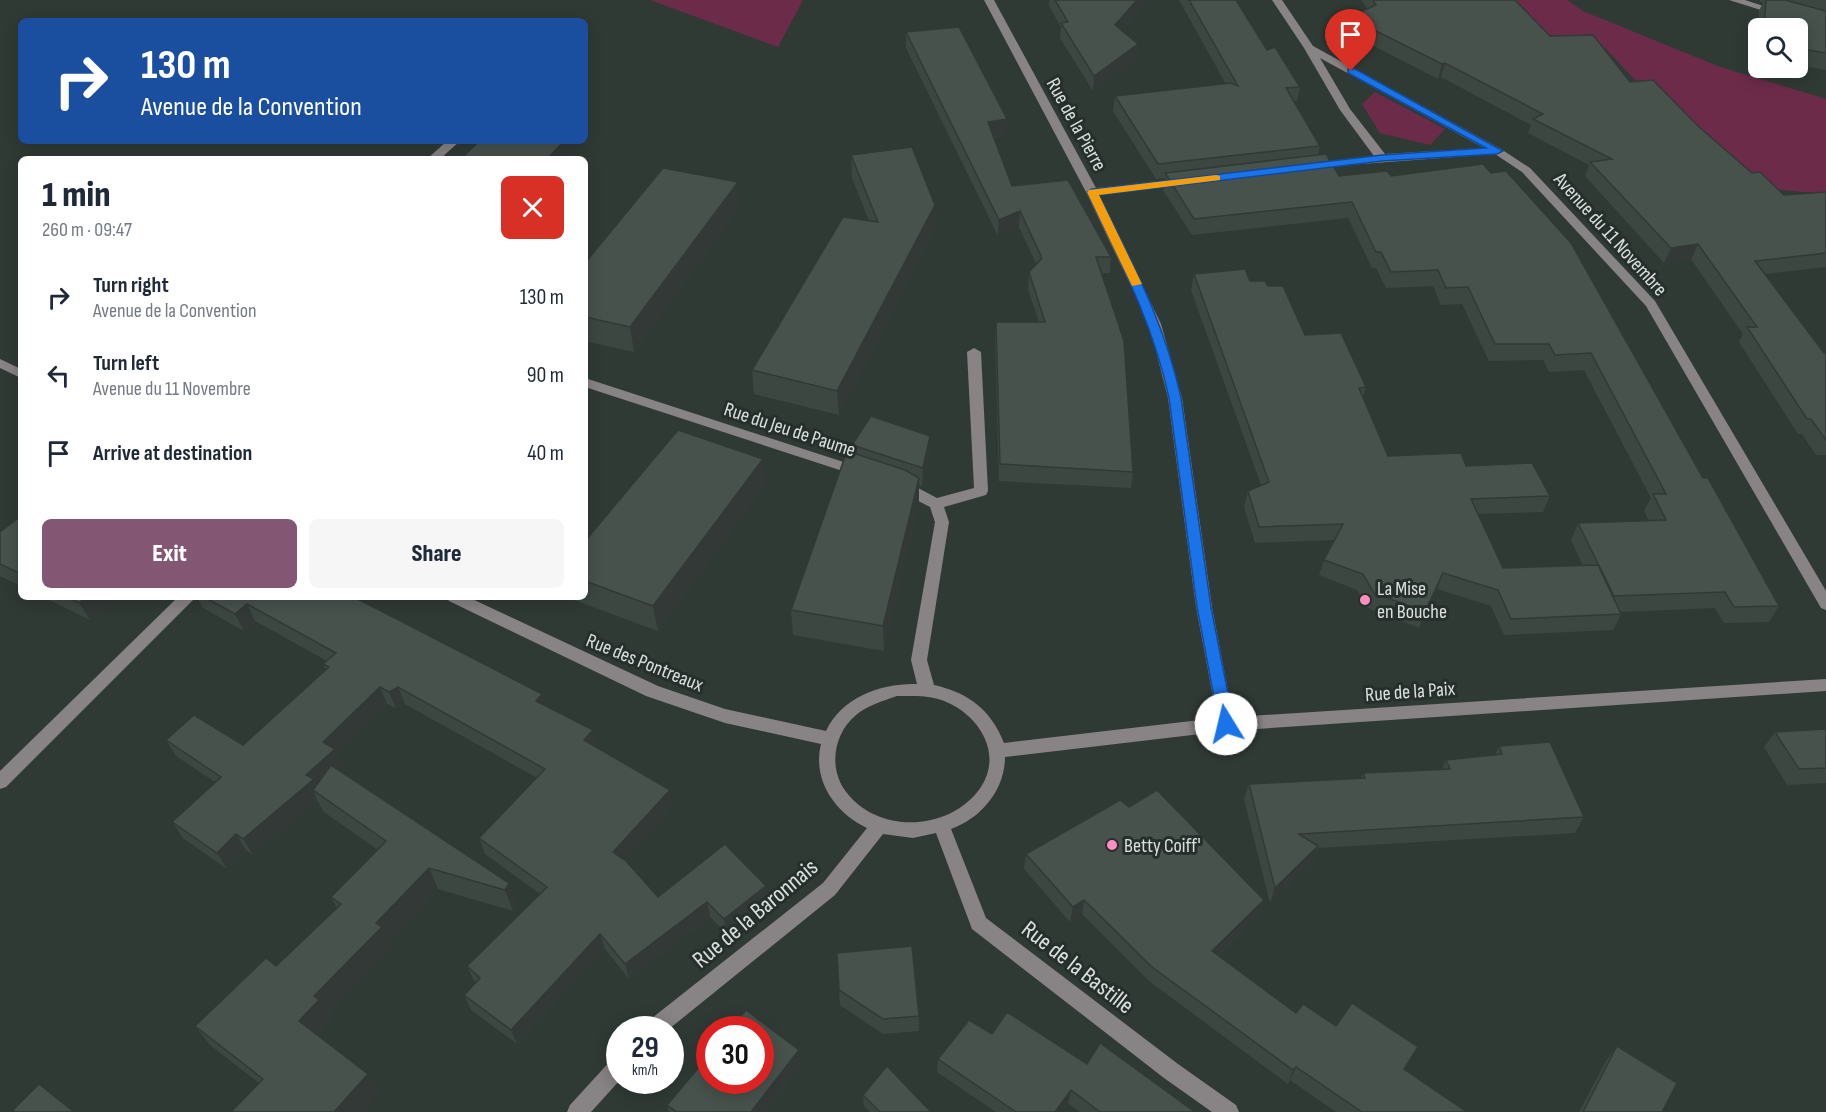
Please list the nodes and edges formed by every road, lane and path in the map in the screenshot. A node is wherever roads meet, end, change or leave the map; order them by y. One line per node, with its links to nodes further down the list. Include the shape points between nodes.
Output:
1 (989, 0): 12 (street, Rue de la Pierre)
2 (1277, 0): 5 (street, Avenue du 11 Novembre)
3 (1734, 0): 4 (street)
4 (1795, 17)
5 (1309, 48): 7 (street, Avenue du 11 Novembre); 9 (street, Avenue du 11 Novembre, via 1345,110)
6 (450, 144): 8 (street)
7 (1497, 151): 9 (street); 20 (street, Avenue du 11 Novembre, via 1526,170 1651,304)
8 (436, 156)
9 (1382, 158): 10 (street)
10 (1302, 168)
11 (1199, 180): 12 (street)
12 (1092, 192): 23 (street, Rue de la Pierre, via 1155,324 1168,364 1204,607)
13 (974, 352): 17 (street, via 981,491)
14 (0, 363): 15 (street)
15 (18, 372)
16 (588, 383): 17 (street, Rue du Jeu de Paume, via 911,489)
17 (936, 504): 22 (street, via 942,522 919,660)
18 (185, 600): 26 (street)
19 (460, 600): 24 (street, Rue des Pontreaux, via 652,691 725,716)
20 (1826, 604)
21 (1826, 685): 23 (street, Rue de la Paix)
22 (927, 690): 24 (street, via 897,690 868,699 844,716); 25 (street, via 966,705 981,718)
23 (1226, 724): 25 (street, Rue de la Paix)
24 (830, 739): 27 (street, via 827,773 834,789 845,805)
25 (998, 751): 28 (street, via 997,774 986,797 967,815)
26 (0, 782)
27 (879, 826): 28 (street, via 910,831); 29 (street, Rue de la Baronnais, via 829,889)
28 (942, 827): 32 (street, Rue de la Bastille, via 979,923)
29 (670, 1016)
30 (606, 1080): 31 (street)
31 (577, 1112)
32 (1228, 1112)

